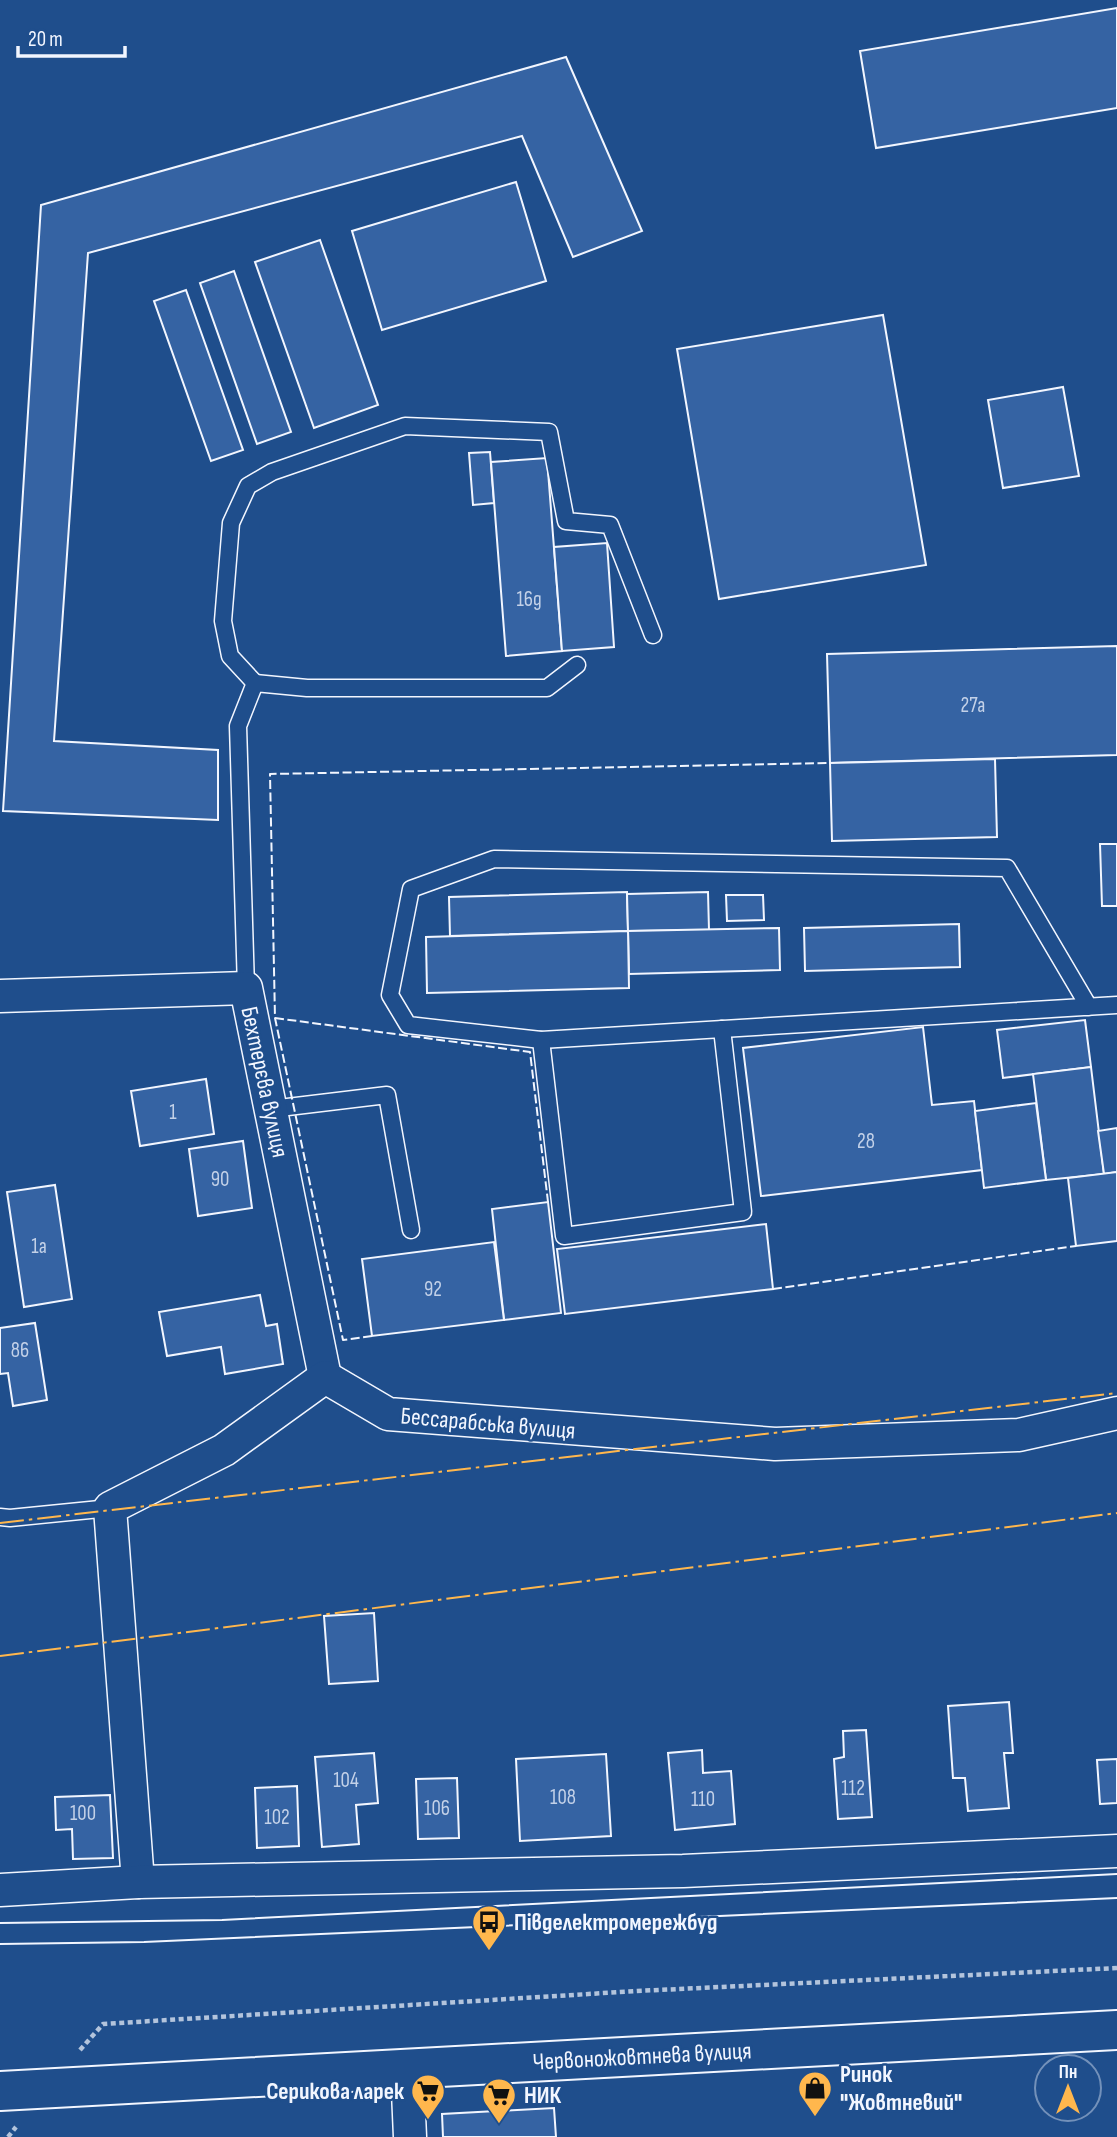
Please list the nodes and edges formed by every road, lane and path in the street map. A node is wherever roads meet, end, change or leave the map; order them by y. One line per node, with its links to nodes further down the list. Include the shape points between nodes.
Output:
1 (653, 635): 3 (lane, via 610,525 566,521 549,432 405,426 272,471 248,486 231,523 223,621 230,656)
2 (578, 665): 3 (lane, via 547,688 307,688)
3 (255, 683): 4 (lane, via 238,726)
4 (246, 988): 5 (street, Бехтерєва вулиця); 10 (street, Бехтерєва вулиця)
5 (0, 996)
6 (1117, 1005): 7 (lane)
7 (1089, 1007): 8 (lane); 9 (lane, via 1007,868 494,859 411,889 390,995 408,1026)
8 (722, 1029): 9 (lane); 9 (lane, via 743,1212 564,1236)
9 (541, 1040)
10 (271, 1109): 11 (lane, via 387,1095); 12 (street, Бехтерєва вулиця)
11 (411, 1230)
12 (325, 1377): 13 (street, Бессарабська вулиця, via 388,1414 775,1444 1019,1435); 14 (street, via 224,1450)
13 (1117, 1413)
14 (110, 1508): 15 (lane); 17 (street)
15 (0, 1517)
16 (1117, 1851): 17 (street, via 683,1871)
17 (138, 1882): 18 (street)
18 (0, 1890)
19 (1117, 1968): 22 (path, via 637,1991 103,2024)
20 (1117, 2030): 21 (main road, Червоножовтнева вулиця)
21 (407, 2069): 22 (main road, Червоножовтнева вулиця); 25 (street)
22 (45, 2090): 23 (main road, Червоножовтнева вулиця); 24 (path)
23 (0, 2091)
24 (8, 2137)
25 (410, 2137)

